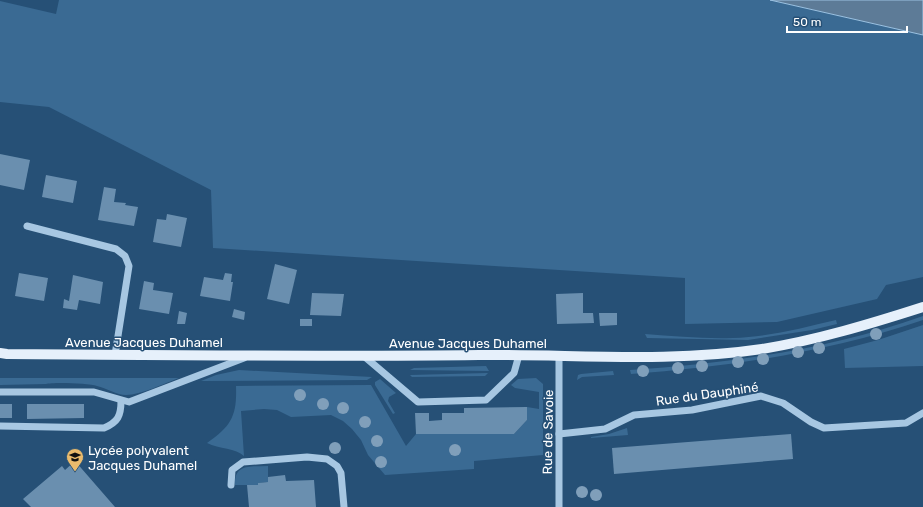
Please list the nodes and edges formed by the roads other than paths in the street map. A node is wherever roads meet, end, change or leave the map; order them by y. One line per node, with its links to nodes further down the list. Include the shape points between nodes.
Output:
1 (27, 226): 4 (street, via 116,249 125,256 129,266)
2 (923, 307): 7 (main road, Avenue Jacques Duhamel, via 872,323 761,349 629,358)
3 (2, 355): 4 (main road, Avenue Jacques Duhamel)
4 (115, 355): 5 (main road, Avenue Jacques Duhamel)
5 (251, 355): 8 (main road, Avenue Jacques Duhamel); 10 (street, via 150,395 129,402)
6 (519, 355): 7 (main road, Avenue Jacques Duhamel); 8 (main road, Avenue Jacques Duhamel); 8 (street, via 514,373 486,400 418,402)
7 (559, 356): 13 (street, Rue de Savoie)
8 (365, 357)
9 (0, 392): 10 (street, via 94,392)
10 (121, 401): 12 (street, via 121,413 115,423 104,428)
11 (923, 413): 13 (street, Rue du Dauphiné, via 906,423 824,428 783,403 762,396 692,410 634,415 605,429)
12 (0, 426)
13 (559, 434): 16 (street, Rue de Savoie)
14 (231, 485): 15 (street, via 232,470 242,462 327,458 341,473)
15 (344, 507)
16 (559, 507)

